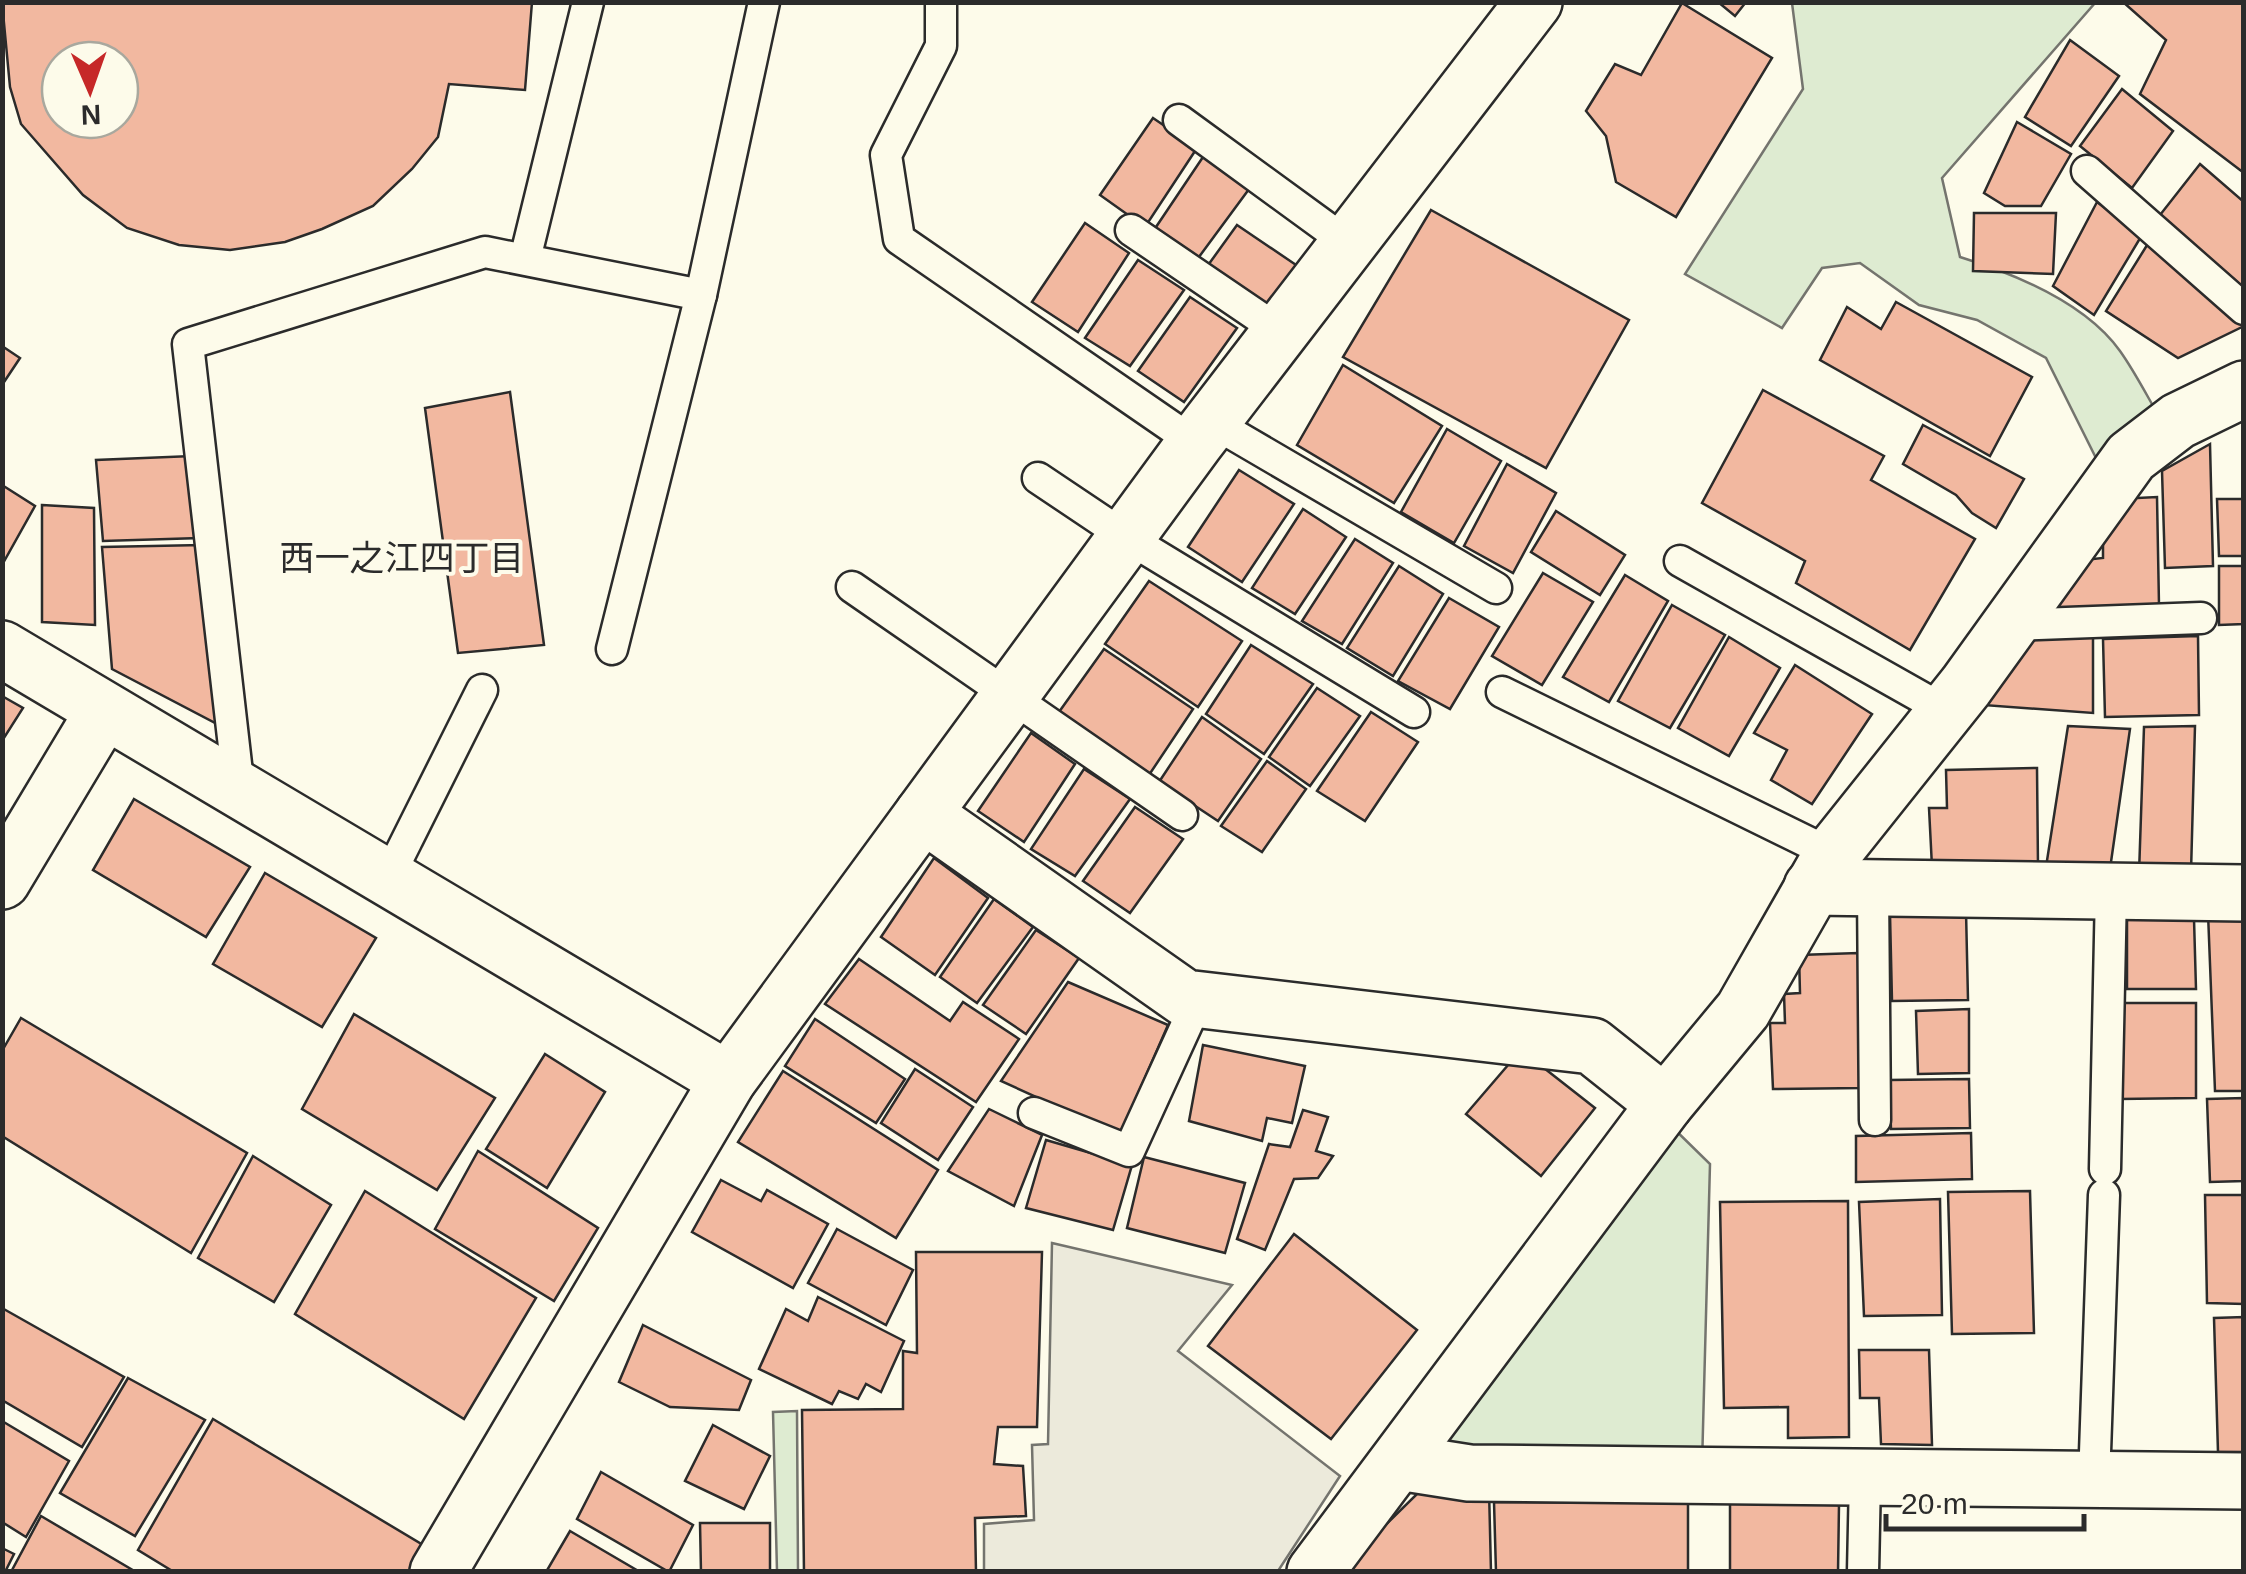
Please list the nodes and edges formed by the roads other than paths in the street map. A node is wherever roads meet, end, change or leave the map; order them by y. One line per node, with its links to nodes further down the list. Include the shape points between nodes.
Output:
1 (588, 2): 9 (lane)
2 (764, 2): 10 (lane)
3 (941, 2): 14 (lane, via 941,46 886,155 899,238)
4 (1534, 2): 8 (street)
5 (1179, 120): 8 (lane)
6 (2087, 171): 11 (lane)
7 (1131, 230): 12 (lane)
8 (1349, 244): 12 (street)
9 (525, 259): 10 (lane); 30 (lane, via 485,252 188,344)
10 (700, 294): 23 (lane)
11 (2244, 309)
12 (1281, 332): 14 (street)
13 (2244, 389): 21 (street, via 2178,421 2131,458)
14 (1203, 433): 16 (street); 19 (lane)
15 (1038, 478): 16 (lane)
16 (1126, 537): 26 (street); 29 (lane)
17 (1680, 560): 28 (lane)
18 (852, 587): 26 (lane)
19 (1496, 588)
20 (2201, 618): 21 (lane)
21 (2010, 626): 28 (street)
22 (2, 649): 27 (street)
23 (612, 649)
24 (482, 690): 34 (lane)
25 (1502, 692): 33 (lane)
26 (1010, 695): 31 (street); 32 (lane)
27 (104, 710): 30 (street); 35 (street)
28 (1944, 710): 33 (street)
29 (1414, 712)
30 (239, 790): 34 (street)
31 (923, 814): 38 (street, via 1185,998); 39 (street)
32 (1182, 815)
33 (1839, 877): 36 (street); 40 (street); 42 (lane)
34 (388, 878): 39 (street)
35 (2, 881)
36 (2111, 890): 37 (street); 45 (lane)
37 (2244, 893)
38 (1198, 1000): 40 (street, via 1592,1046); 41 (lane, via 1130,1151)
39 (728, 1080): 47 (street)
40 (1665, 1104): 43 (street)
41 (1034, 1113)
42 (1875, 1120)
43 (1398, 1462): 44 (street, via 1469,1473); 48 (street)
44 (1865, 1478): 45 (street); 49 (lane)
45 (2094, 1481): 46 (street)
46 (2244, 1481)
47 (438, 1572)
48 (1315, 1572)
49 (1863, 1572)

